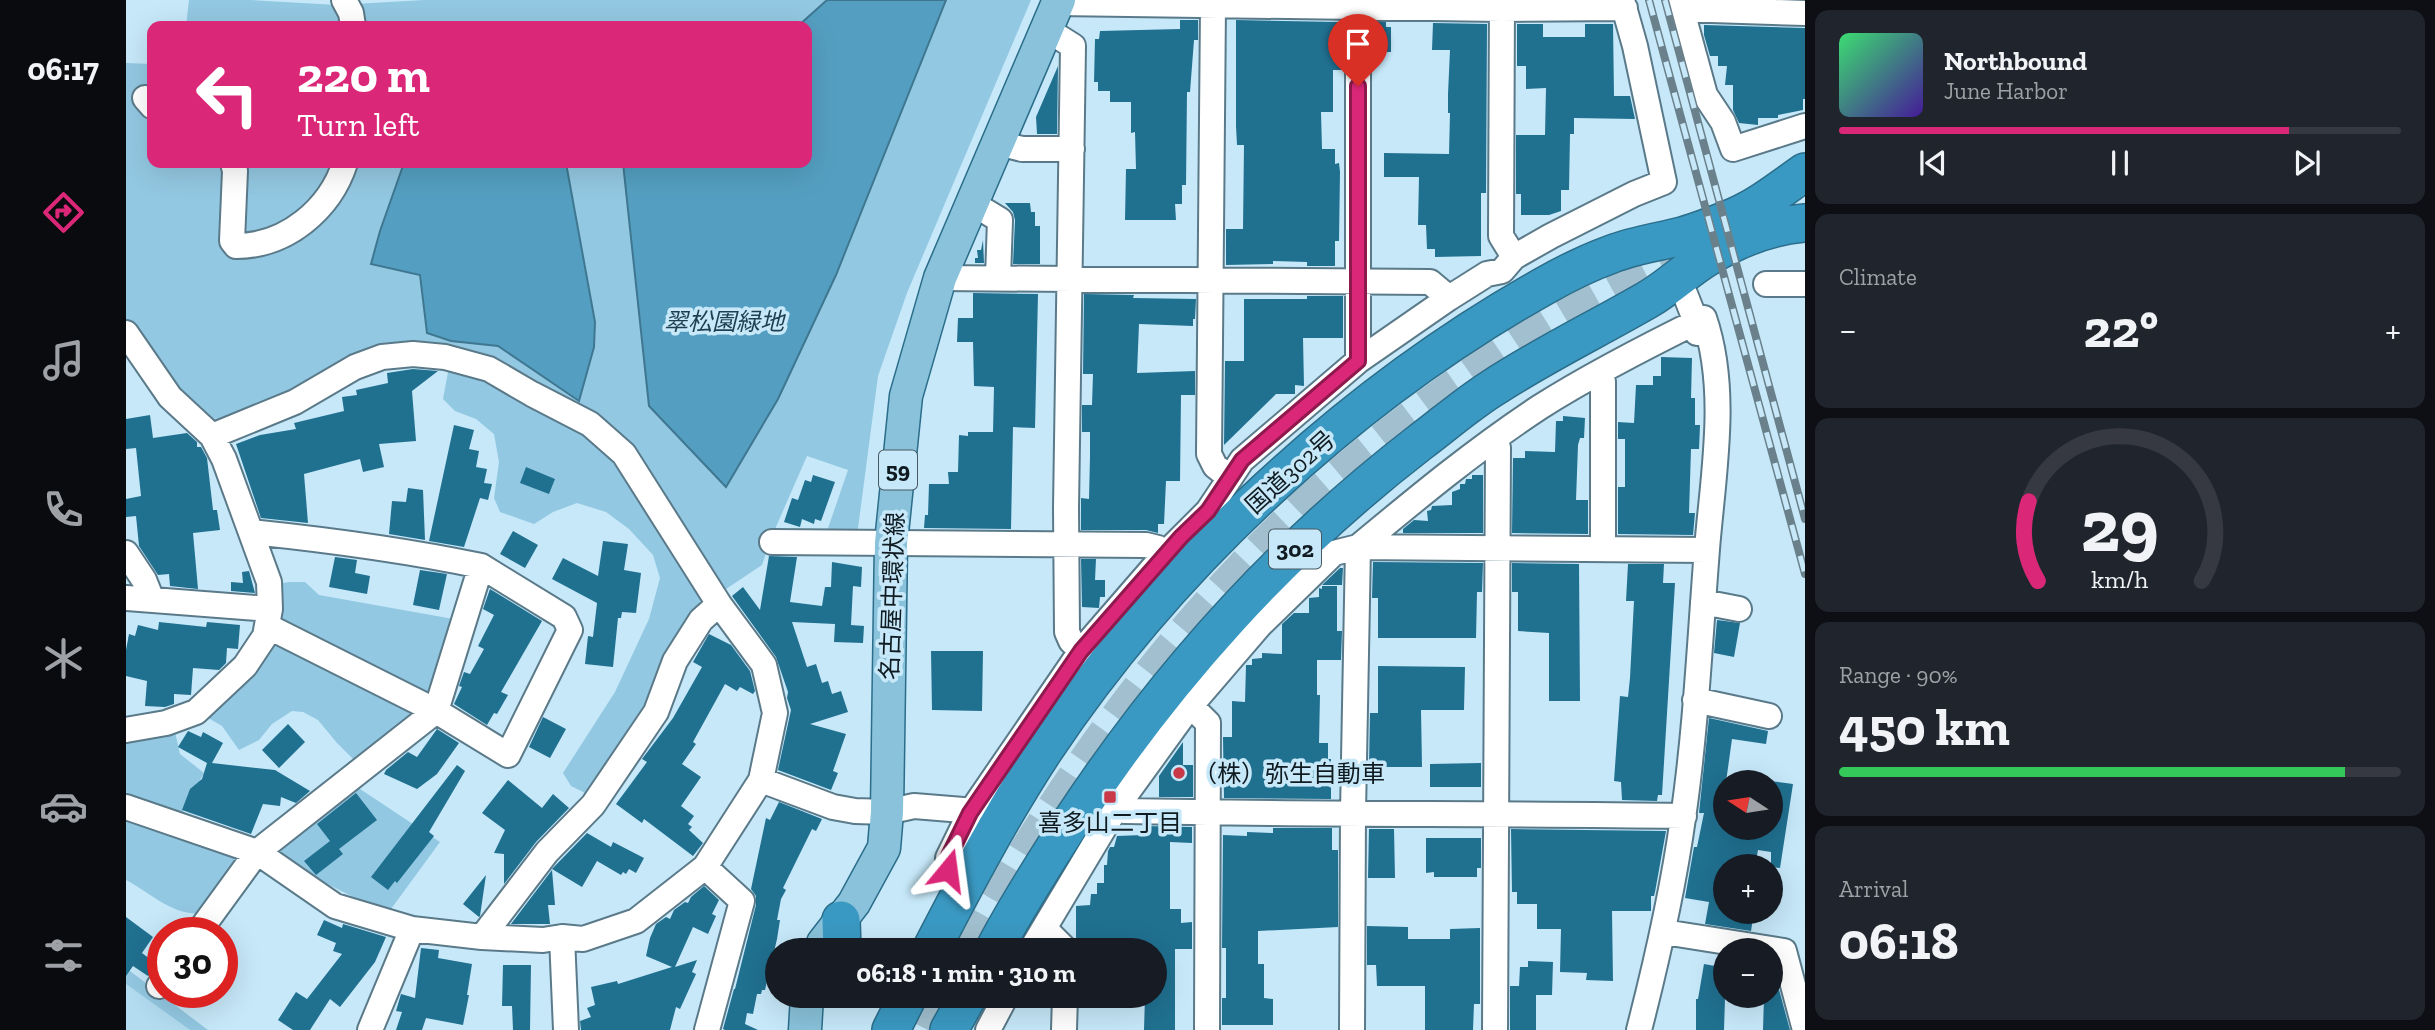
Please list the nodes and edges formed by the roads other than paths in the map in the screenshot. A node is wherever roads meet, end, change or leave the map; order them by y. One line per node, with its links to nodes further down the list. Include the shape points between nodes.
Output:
1 (344, 0): 9 (street)
2 (1358, 4): 4 (street); 6 (street); 23 (street)
3 (1623, 4): 4 (street); 18 (street, via 1664,182 1587,216)
4 (1502, 5): 18 (street, via 1501,236)
5 (1680, 5): 8 (street); 10 (street, via 1704,94 1723,121 1733,149)
6 (1213, 6): 7 (street); 22 (street)
7 (1054, 11): 11 (main road, 名古屋中環状線 / 59); 12 (street, via 1073,46)
8 (1805, 13)
9 (352, 21)
10 (1805, 125)
11 (998, 143): 12 (street, via 1022,149); 16 (main road, 名古屋中環状線 / 59)
12 (1072, 149): 21 (street)
13 (234, 168): 14 (street, via 232,241 236,246 250,246 276,238 316,214)
14 (343, 168)
15 (1805, 172): 24 (highway, 国道302号 / 302, via 1734,217 1611,254)
16 (972, 203): 19 (main road, 名古屋中環状線 / 59); 20 (street, via 1000,220)
17 (1805, 223): 31 (highway, 302, via 1760,231 1706,258 1650,299)
18 (1508, 264): 24 (street); 28 (street)
19 (940, 278): 20 (street); 40 (main road, 名古屋中環状線 / 59, via 906,396)
20 (998, 278): 21 (street)
21 (1069, 280): 22 (street); 41 (street)
22 (1211, 281): 23 (street); 37 (street, via 1209,454)
23 (1357, 282): 28 (street, via 1430,282); 32 (street)
24 (1549, 283): 72 (highway, 国道302号 / 302, via 1406,375 1251,505 1151,612 1074,708 1019,789)
25 (1805, 284): 26 (street)
26 (1766, 285)
27 (1685, 294): 29 (street)
28 (1449, 298): 32 (street)
29 (1697, 327): 33 (street); 45 (street, via 1704,318 1718,411)
30 (126, 333): 35 (street, via 170,397)
31 (1553, 352): 34 (street); 80 (highway, 302, via 1489,390 1361,488 1229,615 1111,762)
32 (1358, 361): 37 (street, via 1242,460)
33 (1600, 373): 34 (street); 44 (street)
34 (1538, 409): 36 (street)
35 (212, 436): 38 (street); 52 (street, via 382,357 445,357 489,369 590,424 625,454)
36 (1496, 440): 42 (street, via 1458,465); 43 (street)
37 (1229, 477): 47 (street, via 1208,511)
38 (252, 532): 48 (street); 54 (street, via 270,582)
39 (772, 542): 40 (street)
40 (891, 543): 41 (street); 64 (main road, 名古屋中環状線 / 59)
41 (1068, 544): 47 (street, via 1146,545); 55 (street, via 1067,632)
42 (1358, 547): 43 (street); 57 (street, via 1334,552 1261,625); 67 (street)
43 (1498, 548): 44 (street); 68 (street)
44 (1603, 548): 45 (street)
45 (1707, 550): 51 (street)
46 (126, 553): 50 (street)
47 (1166, 554): 55 (street)
48 (481, 565): 58 (street); 58 (street, via 564,617 570,630 508,755)
49 (126, 598): 50 (street)
50 (152, 600): 54 (street)
51 (1703, 602): 53 (street); 56 (street)
52 (719, 604): 61 (street, via 764,664 775,713); 77 (street, via 701,620 681,650 656,712 593,805 547,852)
53 (1739, 609)
54 (269, 617): 58 (street); 60 (street, via 265,636 245,666 196,712)
55 (1081, 651): 65 (street)
56 (1695, 700): 59 (street); 69 (street)
57 (1187, 710): 63 (street); 66 (street, via 1197,712 1208,723)
58 (436, 711): 70 (street)
59 (1769, 716)
60 (126, 730)
61 (761, 780): 64 (street, via 833,807); 71 (street)
62 (126, 807): 70 (street)
63 (1116, 808): 66 (street); 81 (street)
64 (887, 812): 65 (street, via 914,806); 76 (main road, 名古屋中環状線 / 59, via 884,848)
65 (970, 813): 72 (street, via 948,858 948,870)
66 (1209, 813): 67 (street); 95 (street)
67 (1353, 813): 68 (street); 96 (street)
68 (1495, 813): 69 (street); 97 (street)
69 (1684, 816): 75 (street)
70 (257, 852): 73 (street); 74 (street, via 335,906)
71 (705, 867): 78 (street, via 636,921 583,939); 89 (street, via 742,901)
72 (961, 892): 79 (highway, 国道302号 / 302)
73 (210, 917)
74 (412, 929): 77 (street); 87 (street)
75 (1664, 932): 98 (street); 99 (street, via 1784,951)
76 (841, 935)
77 (482, 937): 78 (street)
78 (562, 937): 88 (street)
79 (937, 938)
80 (1001, 938)
81 (1039, 938)
82 (806, 1008): 90 (main road)
83 (902, 1008): 91 (highway)
84 (961, 1008): 92 (highway)
85 (1000, 1008): 93 (street)
86 (1065, 1008): 94 (street)
87 (370, 1030)
88 (566, 1030)
89 (706, 1030)
90 (805, 1030)
91 (891, 1030)
92 (949, 1030)
93 (988, 1030)
94 (1064, 1030)
95 (1207, 1030)
96 (1352, 1030)
97 (1495, 1030)
98 (1639, 1030)
99 (1805, 1030)

